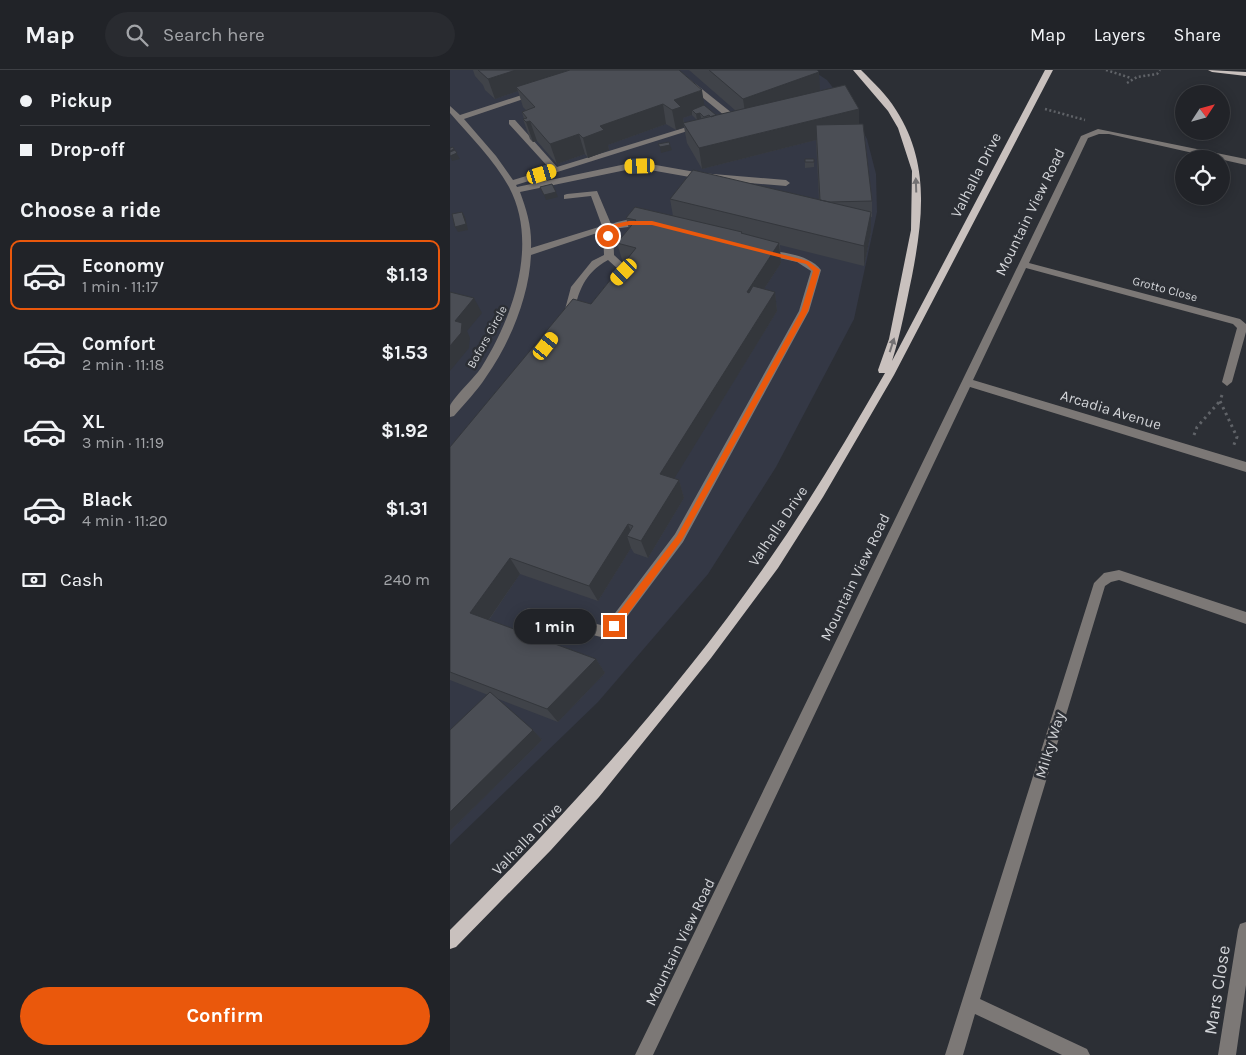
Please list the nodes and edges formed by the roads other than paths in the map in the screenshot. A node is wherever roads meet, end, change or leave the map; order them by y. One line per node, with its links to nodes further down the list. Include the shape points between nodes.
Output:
1 (673, 70): 10 (street, via 736,122)
2 (857, 70): 27 (main road, one-way to 2, via 894,339 916,230 916,171 902,128 892,110 880,92)
3 (1049, 70): 27 (main road, Valhalla Drive)
4 (1212, 70): 5 (main road)
5 (1246, 74)
6 (546, 90): 8 (street)
7 (450, 108): 8 (street, Bofors Circle)
8 (458, 118): 15 (street, Bofors Circle)
9 (512, 122): 13 (street)
10 (746, 124)
11 (690, 129): 13 (street)
12 (1246, 162): 22 (street, Mountain View Road, via 1109,132 1093,132 1083,139)
13 (555, 170): 15 (street)
14 (786, 183): 15 (street, via 626,166)
15 (513, 187): 20 (street, Bofors Circle, via 525,219)
16 (567, 198): 18 (street, via 593,192)
17 (652, 223): 18 (street, via 629,223)
18 (608, 228): 20 (street); 21 (street)
19 (753, 249): 30 (street, via 808,263 816,270 804,311 679,538 608,630)
20 (528, 253): 28 (street, Bofors Circle, via 517,309 485,370)
21 (609, 256): 23 (street, via 624,270); 24 (street, via 595,263 574,289)
22 (1023, 264): 25 (street, Mountain View Road); 26 (street, Grotto Close, via 1241,324)
23 (612, 284)
24 (569, 319)
25 (967, 382): 29 (street, Arcadia Avenue); 35 (street, Mountain View Road)
26 (1227, 382)
27 (870, 408): 33 (main road, Valhalla Drive, via 781,553 688,678 577,810)
28 (450, 414)
29 (1246, 467)
30 (529, 614)
31 (1246, 618): 34 (street, Milky Way, via 1119,575 1100,583)
32 (1246, 930): 38 (street, Mars Close)
33 (450, 941)
34 (970, 1002): 36 (street, Milky Way); 37 (street)
35 (644, 1055)
36 (954, 1055)
37 (1081, 1055)
38 (1227, 1055)

